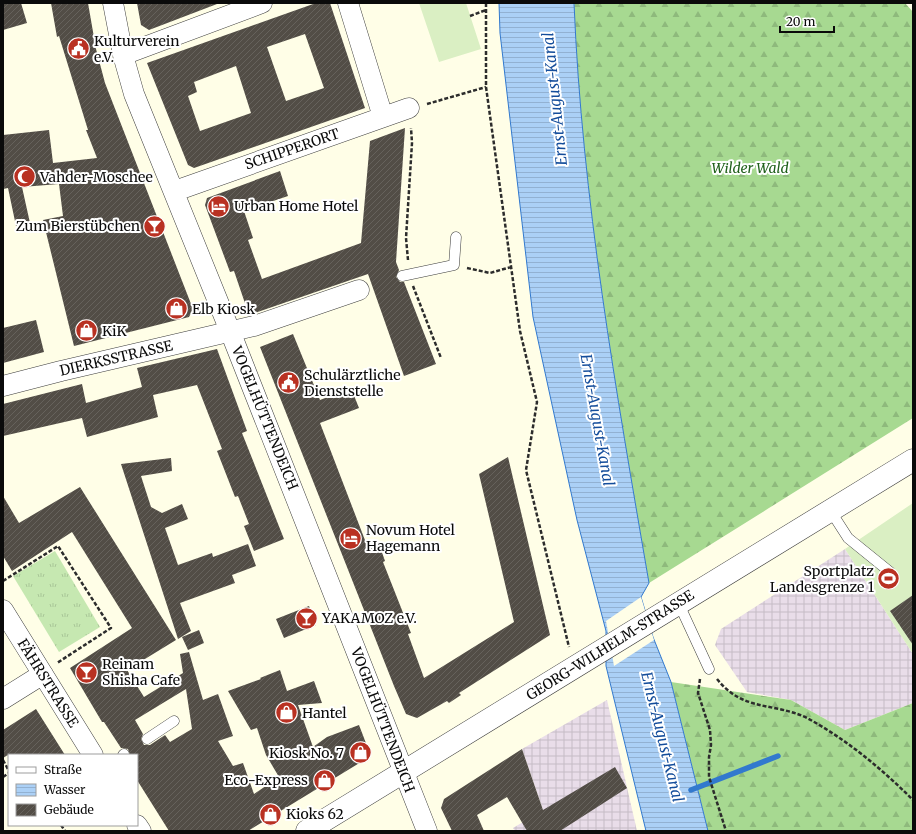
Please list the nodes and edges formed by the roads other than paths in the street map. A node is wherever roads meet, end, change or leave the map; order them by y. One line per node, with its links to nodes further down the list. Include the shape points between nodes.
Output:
1 (113, 3): 4 (street, VOGELHÜTTENDEICH)
2 (262, 3): 4 (street)
3 (348, 3): 6 (street)
4 (123, 55): 7 (street, VOGELHÜTTENDEICH, via 134,94)
5 (409, 108): 6 (street, SCHIPPERORT)
6 (383, 117): 7 (street, SCHIPPERORT)
7 (175, 191): 11 (street, VOGELHÜTTENDEICH)
8 (456, 237): 9 (lane, via 454,265)
9 (405, 276)
10 (366, 288): 11 (street, DIERKSSTRASSE, via 254,326)
11 (230, 330): 12 (street, DIERKSSTRASSE); 24 (street, VOGELHÜTTENDEICH)
12 (3, 386)
13 (913, 460): 14 (street, GEORG-WILHELM-STRASSE)
14 (830, 510): 15 (lane, via 848,538); 16 (street, GEORG-WILHELM-STRASSE)
15 (890, 572)
16 (678, 602): 18 (lane); 24 (street, GEORG-WILHELM-STRASSE, via 611,646)
17 (3, 610): 19 (street, FÄHRSTRASSE)
18 (709, 669)
19 (43, 674): 20 (street); 23 (street, FÄHRSTRASSE)
20 (3, 699)
21 (174, 721): 22 (lane)
22 (147, 739)
23 (92, 754)
24 (403, 772): 25 (street, GEORG-WILHELM-STRASSE); 26 (street, VOGELHÜTTENDEICH)
25 (307, 831)
26 (427, 831)

